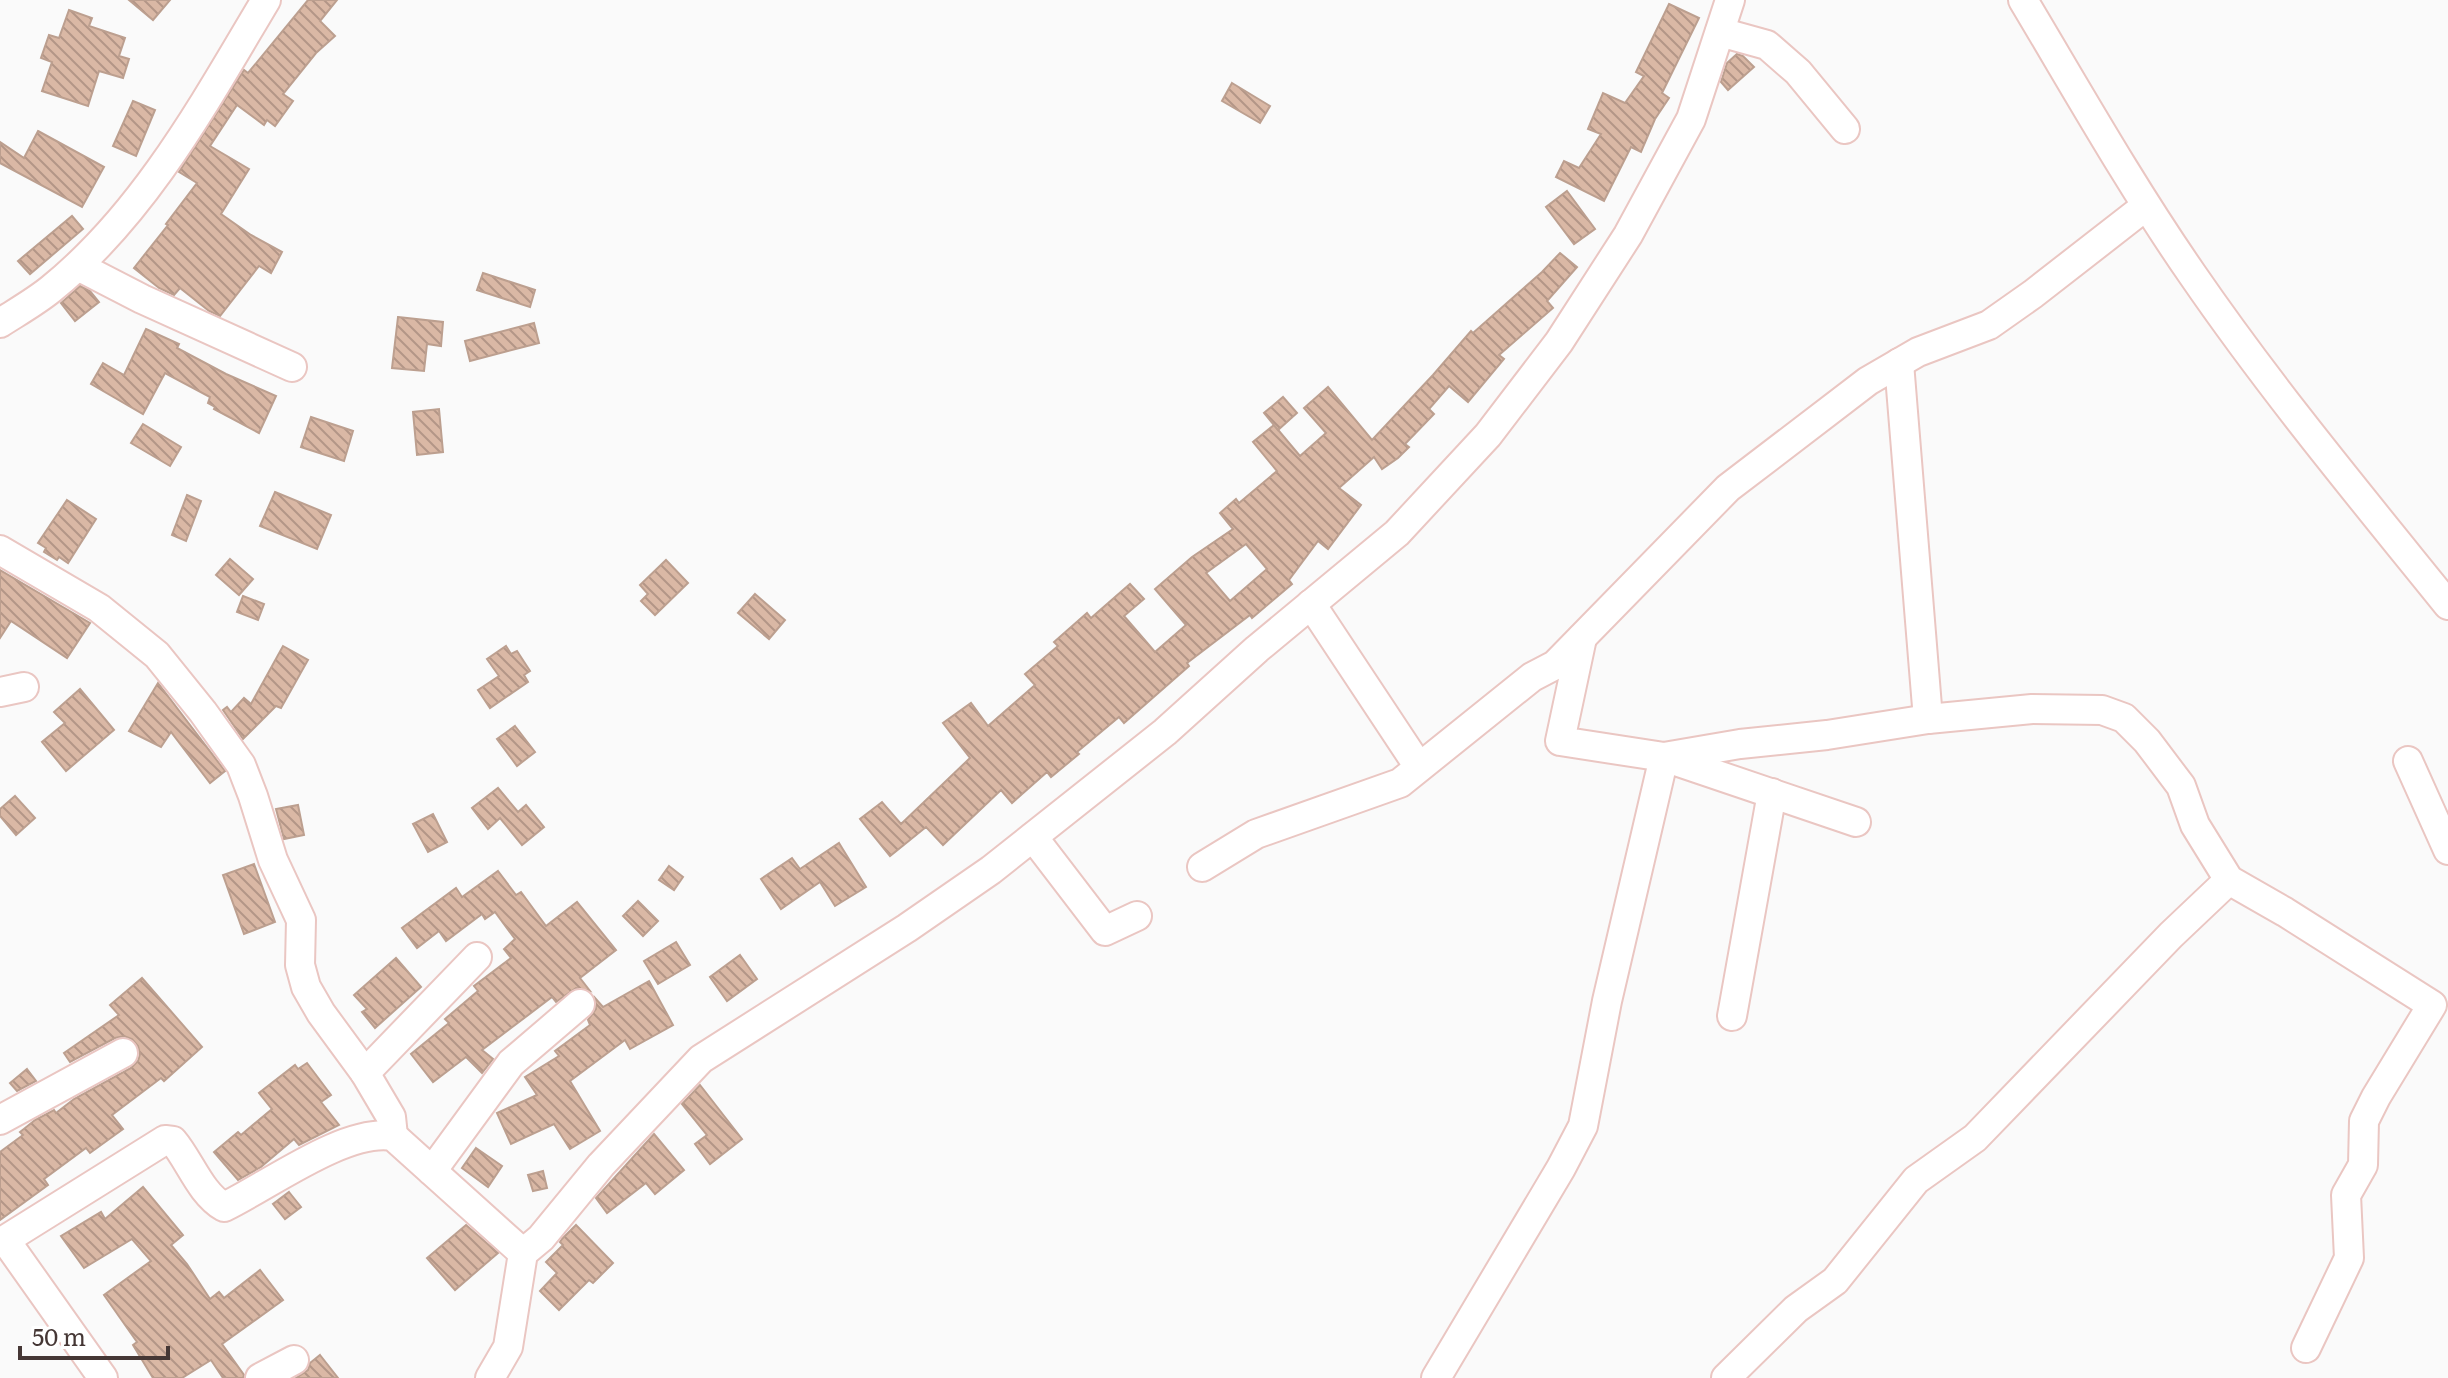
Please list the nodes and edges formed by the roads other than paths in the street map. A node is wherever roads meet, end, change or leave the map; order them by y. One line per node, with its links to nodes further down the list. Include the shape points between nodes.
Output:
1 (266, 0): 7 (street, via 162,167)
2 (1730, 0): 4 (street)
3 (2023, 0): 6 (street)
4 (1720, 32): 5 (street, via 1767,45 1798,72); 12 (street, via 1691,119 1628,235 1559,342 1488,435 1397,533)
5 (1845, 129)
6 (2146, 206): 9 (street, via 1989,325); 13 (street, via 2312,436)
7 (78, 266): 8 (street); 10 (street)
8 (0, 323)
9 (1899, 363): 14 (street, via 1728,488); 15 (street)
10 (292, 367)
11 (0, 550): 30 (street, via 99,608 157,655 241,765 273,860 301,920 300,965 306,987)
12 (1311, 604): 18 (street); 21 (street, via 1165,732)
13 (2448, 605)
14 (1582, 638): 16 (street, via 1560,741); 18 (street, via 1555,665 1532,677)
15 (1928, 719): 16 (street); 24 (street, via 2032,709 2102,710 2124,718 2181,786 2195,825)
16 (1664, 757): 19 (street); 41 (street, via 1583,1126)
17 (2408, 761): 22 (street)
18 (1419, 767): 23 (street, via 1400,783 1256,834)
19 (1772, 793): 20 (street); 28 (street)
20 (1856, 822)
21 (1033, 837): 25 (street, via 1105,931); 35 (street, via 907,928 701,1059)
22 (2446, 839)
23 (1202, 867)
24 (2229, 880): 36 (street, via 2432,1005 2364,1121 2363,1165 2346,1195 2349,1258); 42 (street, via 1975,1138 1916,1180 1835,1281 1796,1309)
25 (1137, 916)
26 (477, 957): 30 (street)
27 (580, 1004): 33 (street, via 511,1063)
28 (1732, 1016)
29 (123, 1053): 31 (street)
30 (365, 1073): 32 (street, via 391,1117)
31 (0, 1120)
32 (393, 1136): 33 (street); 34 (street, via 354,1141 307,1160 224,1207 213,1201 173,1141 165,1140)
33 (432, 1171): 35 (street)
34 (3, 1242): 38 (street)
35 (523, 1253): 40 (street, via 508,1347)
36 (2306, 1348)
37 (294, 1360): 39 (street)
38 (103, 1378)
39 (260, 1378)
40 (490, 1378)
41 (1436, 1378)
42 (1726, 1378)

